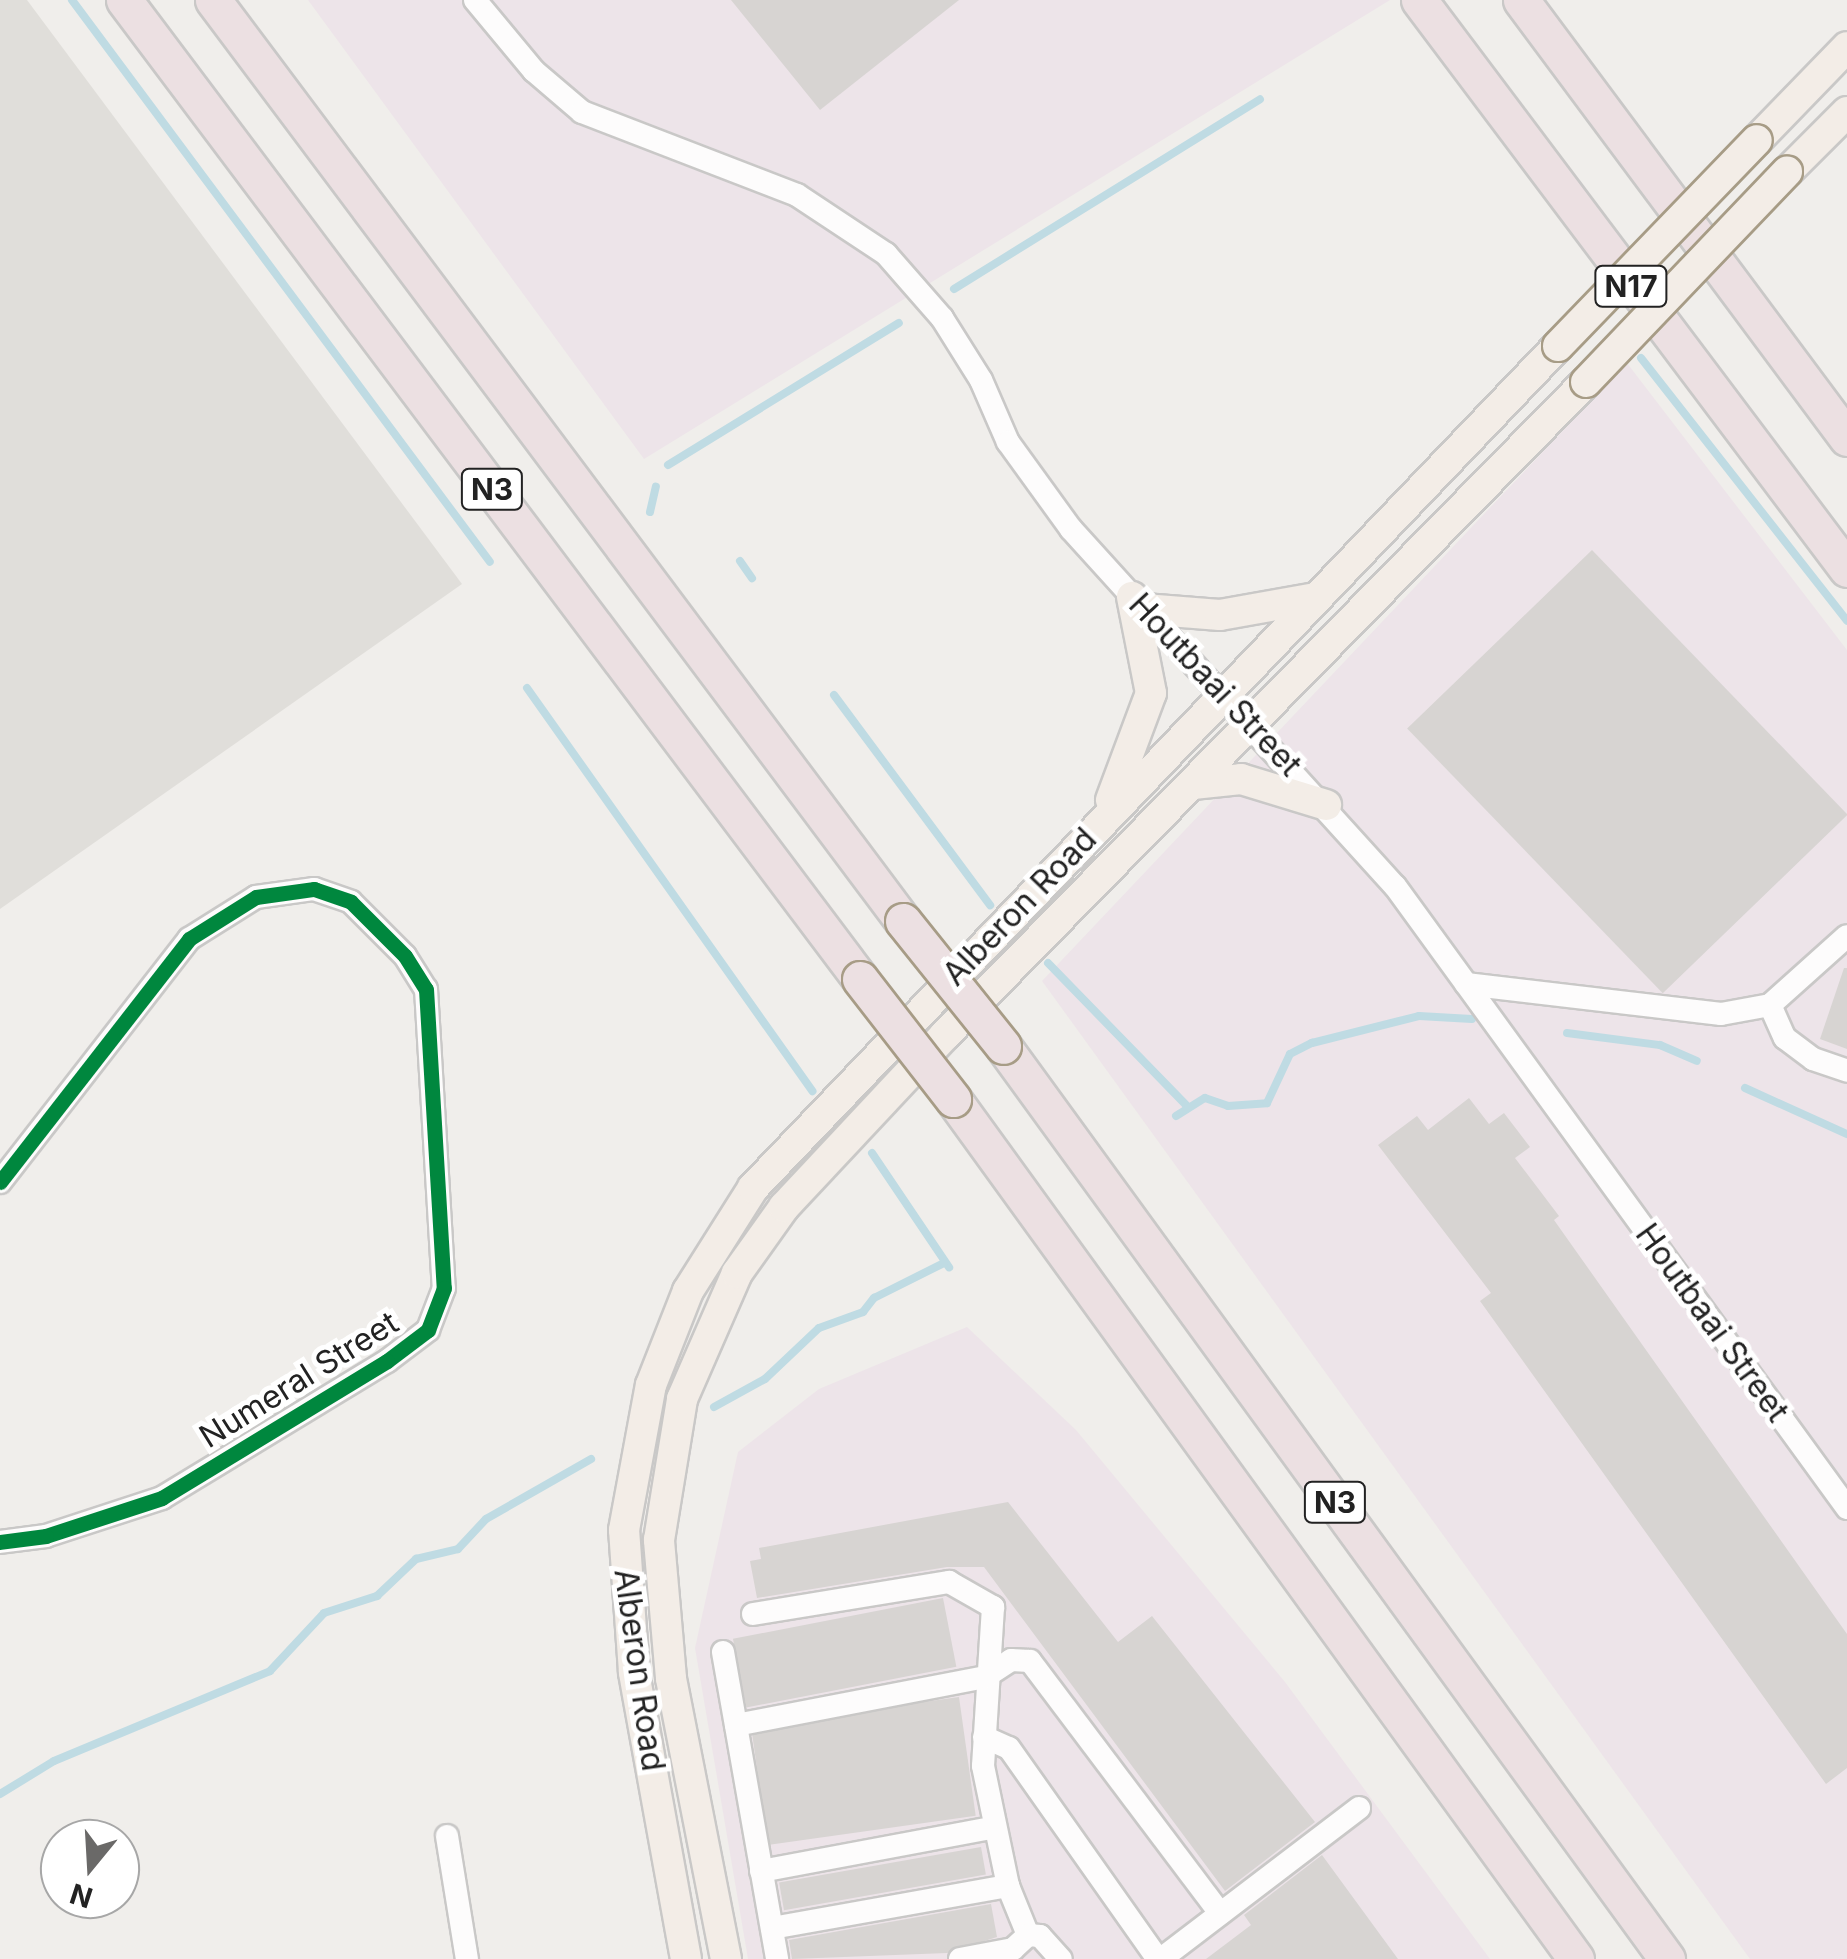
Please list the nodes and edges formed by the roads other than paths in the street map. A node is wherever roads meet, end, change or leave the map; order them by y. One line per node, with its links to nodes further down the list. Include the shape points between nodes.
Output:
1 (124, 0): 44 (highway, N3, bridge, via 953,1099)
2 (213, 0): 45 (highway, N3, bridge, via 1003,1046)
3 (475, 0): 11 (street, Houtbaai Street, via 534,71 582,112 797,194 886,254 942,318 981,380 1008,442 1071,529)
4 (1419, 0): 9 (highway, N17)
5 (1521, 0): 8 (highway, N17)
6 (1847, 47): 10 (main road, Alberon Road, bridge)
7 (1847, 112): 13 (main road, Alberon Road, bridge)
8 (1847, 438)
9 (1847, 569)
10 (1316, 597): 11 (main road, via 1220,615); 12 (main road, Alberon Road)
11 (1138, 603): 12 (street, Houtbaai Street); 16 (main road, via 1151,693)
12 (1221, 693): 13 (street, Houtbaai Street); 16 (main road, Alberon Road)
13 (1252, 726): 14 (main road, Alberon Road); 15 (street, Houtbaai Street)
14 (1193, 784): 15 (main road, via 1241,779); 39 (main road, Alberon Road, via 784,1207 737,1273 694,1364 662,1489 659,1580 671,1678)
15 (1326, 805): 18 (street, Houtbaai Street)
16 (1102, 821): 38 (main road, Alberon Road, via 752,1188 712,1249 668,1338 632,1460 624,1592)
17 (1847, 936): 19 (street)
18 (1466, 984): 19 (street, via 1720,1014); 22 (street, Houtbaai Street)
19 (1770, 1004): 20 (street, via 1785,1038 1812,1059)
20 (1847, 1070)
21 (0, 1182): 23 (street, Numeral Street, via 189,939 236,906 296,888 351,902 419,976 430,1008 440,1168 444,1288 436,1316 418,1339 162,1498 46,1536)
22 (1847, 1508)
23 (0, 1542)
24 (753, 1614): 26 (street, via 949,1582 993,1607)
25 (724, 1652): 27 (street)
26 (984, 1677): 27 (street); 28 (street); 34 (street, via 1012,1660 1030,1661)
27 (736, 1725): 32 (street)
28 (984, 1738): 30 (street); 43 (street, via 1008,1748)
29 (1359, 1808): 34 (street)
30 (995, 1828): 32 (street); 33 (street)
31 (447, 1836): 37 (street)
32 (762, 1871): 35 (street)
33 (1008, 1886): 35 (street); 36 (street)
34 (1220, 1914): 43 (street)
35 (772, 1928): 40 (street)
36 (1028, 1935): 41 (street, via 1013,1948); 42 (street, via 1040,1936)
37 (467, 1959)
38 (686, 1959)
39 (726, 1959)
40 (777, 1959)
41 (960, 1959)
42 (1062, 1959)
43 (1159, 1959)
44 (1576, 1959)
45 (1667, 1959)

